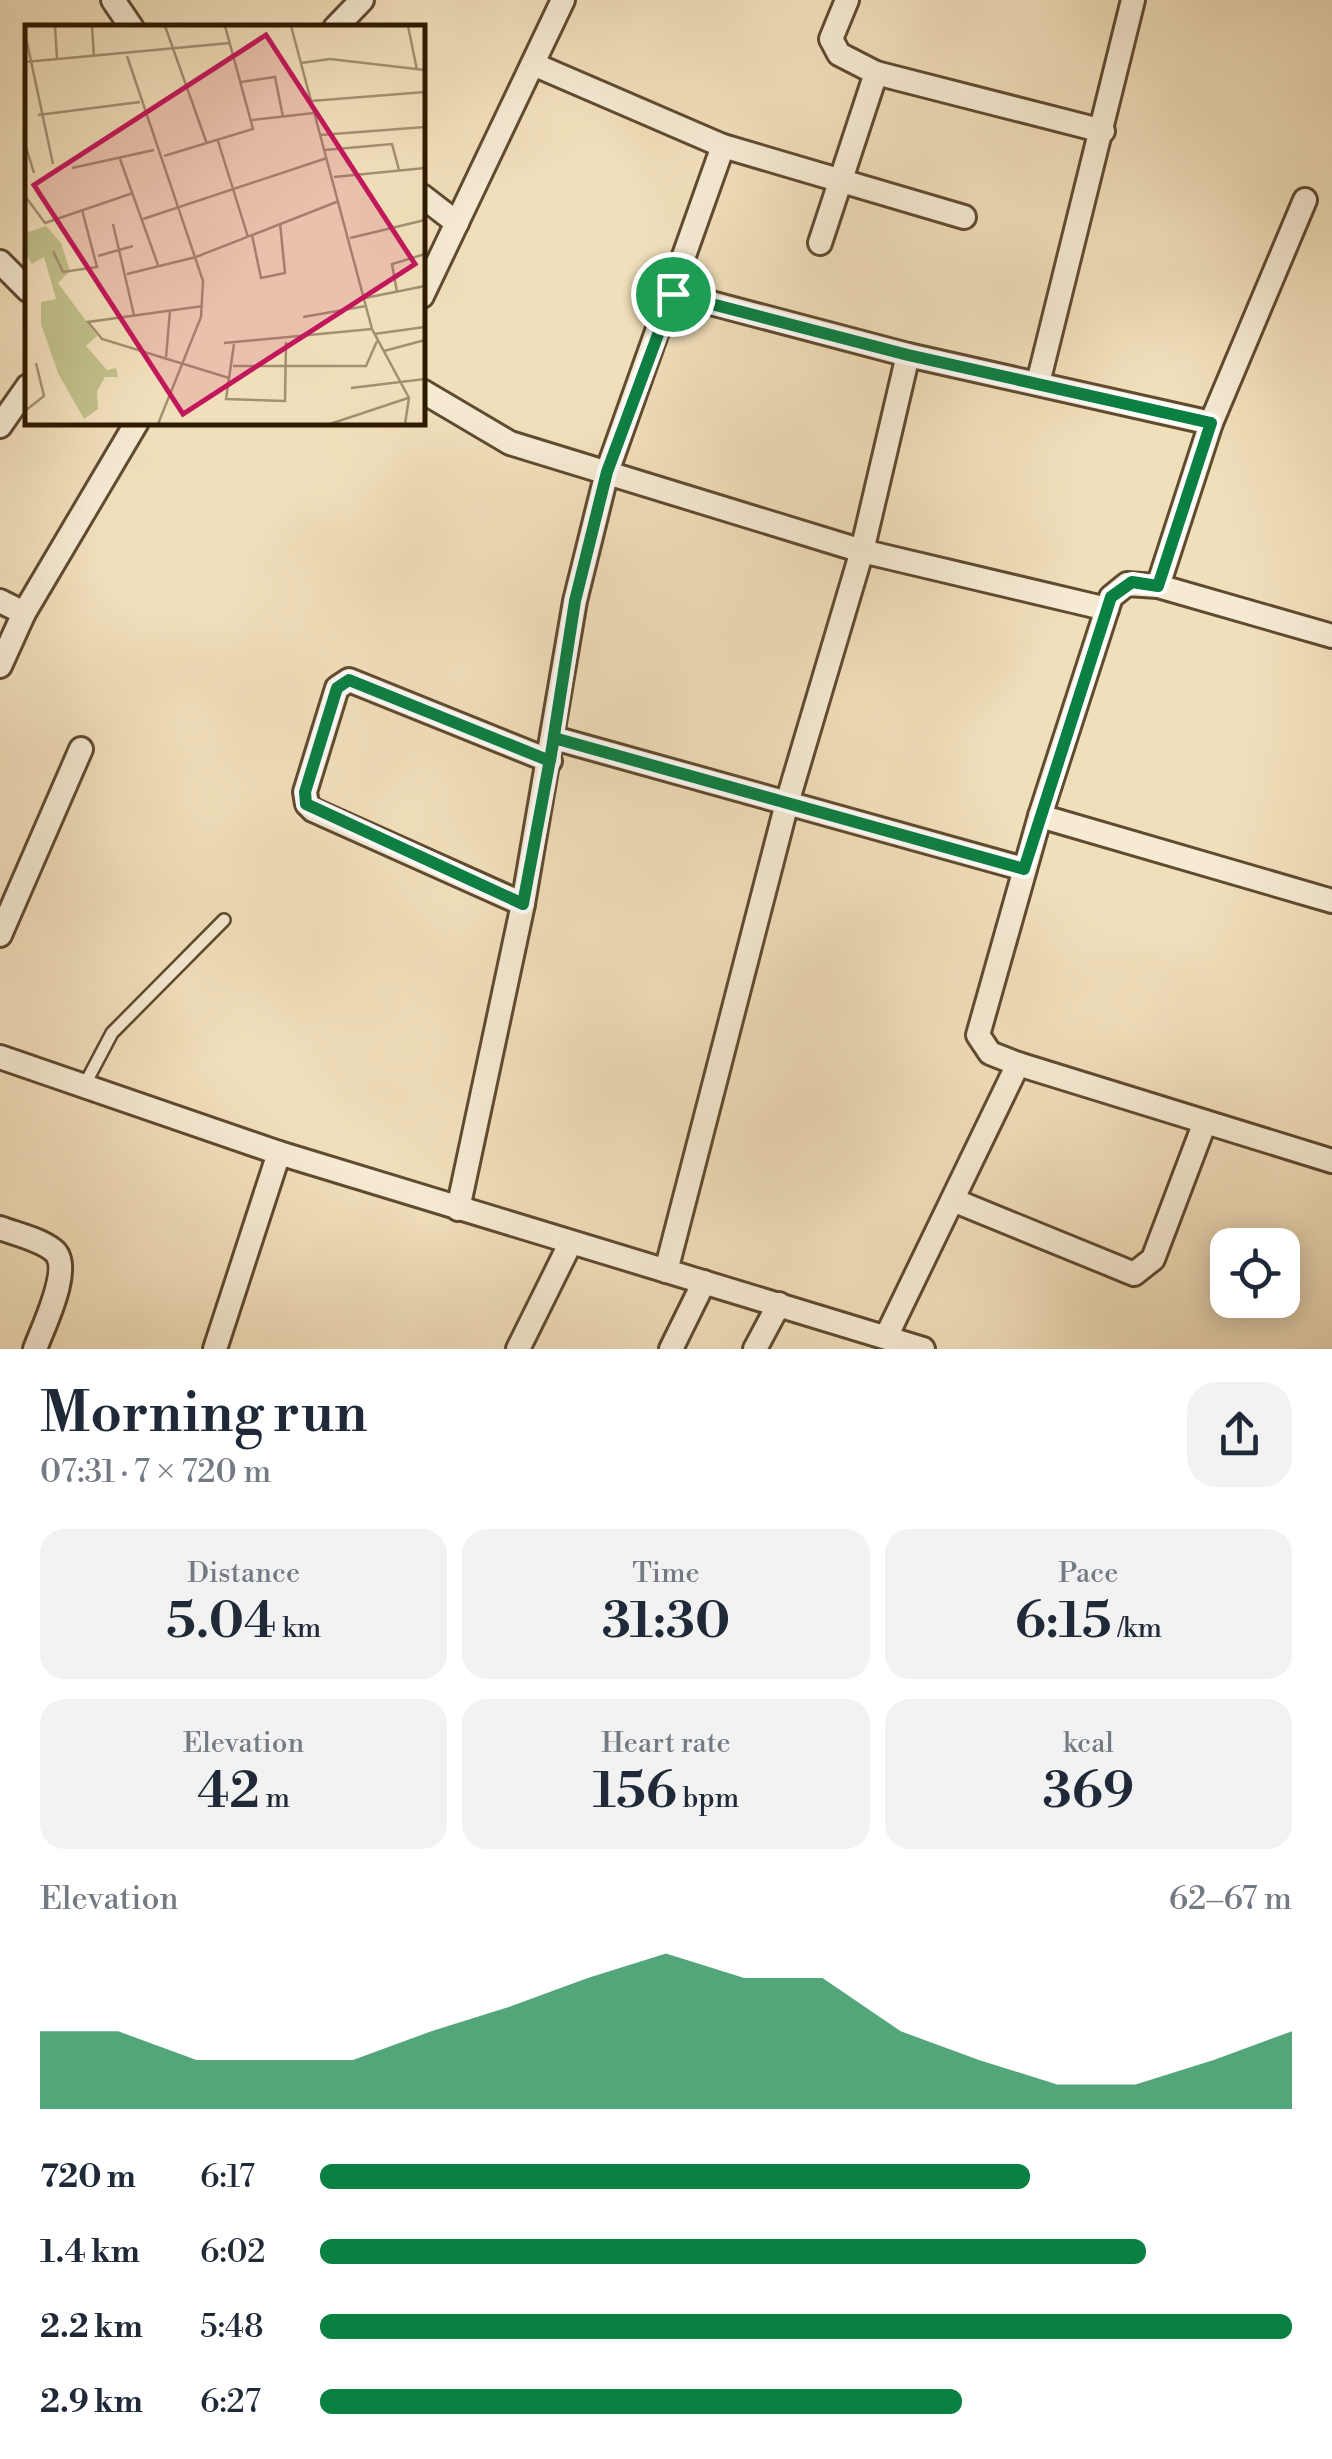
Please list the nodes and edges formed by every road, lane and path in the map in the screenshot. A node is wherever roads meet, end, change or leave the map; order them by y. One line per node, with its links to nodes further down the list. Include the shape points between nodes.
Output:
1 (113, 0): 6 (street)
2 (362, 0): 7 (street)
3 (563, 0): 8 (street)
4 (847, 0): 9 (street, via 831,39 840,54)
5 (1132, 0): 10 (street)
6 (130, 25)
7 (338, 25)
8 (533, 64): 11 (street); 16 (street)
9 (876, 73): 10 (street); 12 (street)
10 (1102, 131): 23 (street)
11 (723, 146): 12 (street); 21 (street)
12 (840, 182): 15 (street); 17 (street)
13 (425, 198): 16 (street)
14 (1305, 200): 26 (street)
15 (964, 217)
16 (457, 223): 20 (street)
17 (820, 244)
18 (0, 262): 19 (street)
19 (25, 286)
20 (425, 290)
21 (673, 294): 22 (street); 29 (street)
22 (908, 355): 23 (street); 30 (street)
23 (1038, 384): 26 (street)
24 (25, 390): 28 (street)
25 (425, 393): 29 (street, via 494,436)
26 (1211, 423): 31 (street)
27 (135, 425): 34 (street)
28 (0, 426)
29 (607, 472): 30 (street); 38 (street, via 575,601)
30 (862, 551): 33 (street); 39 (street)
31 (1158, 586): 33 (street, via 1126,584); 35 (street)
32 (0, 601): 34 (street)
33 (1106, 609): 40 (street)
34 (24, 613): 36 (street)
35 (1332, 636)
36 (0, 666)
37 (81, 749): 45 (street)
38 (552, 750): 39 (street); 43 (street); 43 (street, via 349,680 337,688 305,792 313,810)
39 (787, 803): 41 (street); 56 (street)
40 (1040, 816): 41 (street); 42 (street)
41 (1024, 869): 47 (street, via 978,1035 990,1054)
42 (1332, 901)
43 (523, 904): 53 (street)
44 (224, 920): 48 (lane, via 112,1034)
45 (0, 934)
46 (0, 1057): 48 (street)
47 (1018, 1064): 49 (street); 52 (street)
48 (84, 1086): 50 (street)
49 (1205, 1122): 51 (street); 52 (street, via 1152,1260 1134,1274)
50 (279, 1153): 53 (street); 61 (street)
51 (1332, 1161)
52 (952, 1200): 59 (street)
53 (458, 1208): 55 (street)
54 (0, 1228): 60 (street, via 60,1257 62,1273)
55 (570, 1244): 56 (street); 62 (street)
56 (666, 1271): 57 (street)
57 (704, 1282): 58 (street); 63 (street)
58 (778, 1304): 59 (street); 64 (street)
59 (886, 1337): 65 (street)
60 (35, 1349)
61 (215, 1349)
62 (518, 1349)
63 (671, 1349)
64 (756, 1349)
65 (924, 1349)

